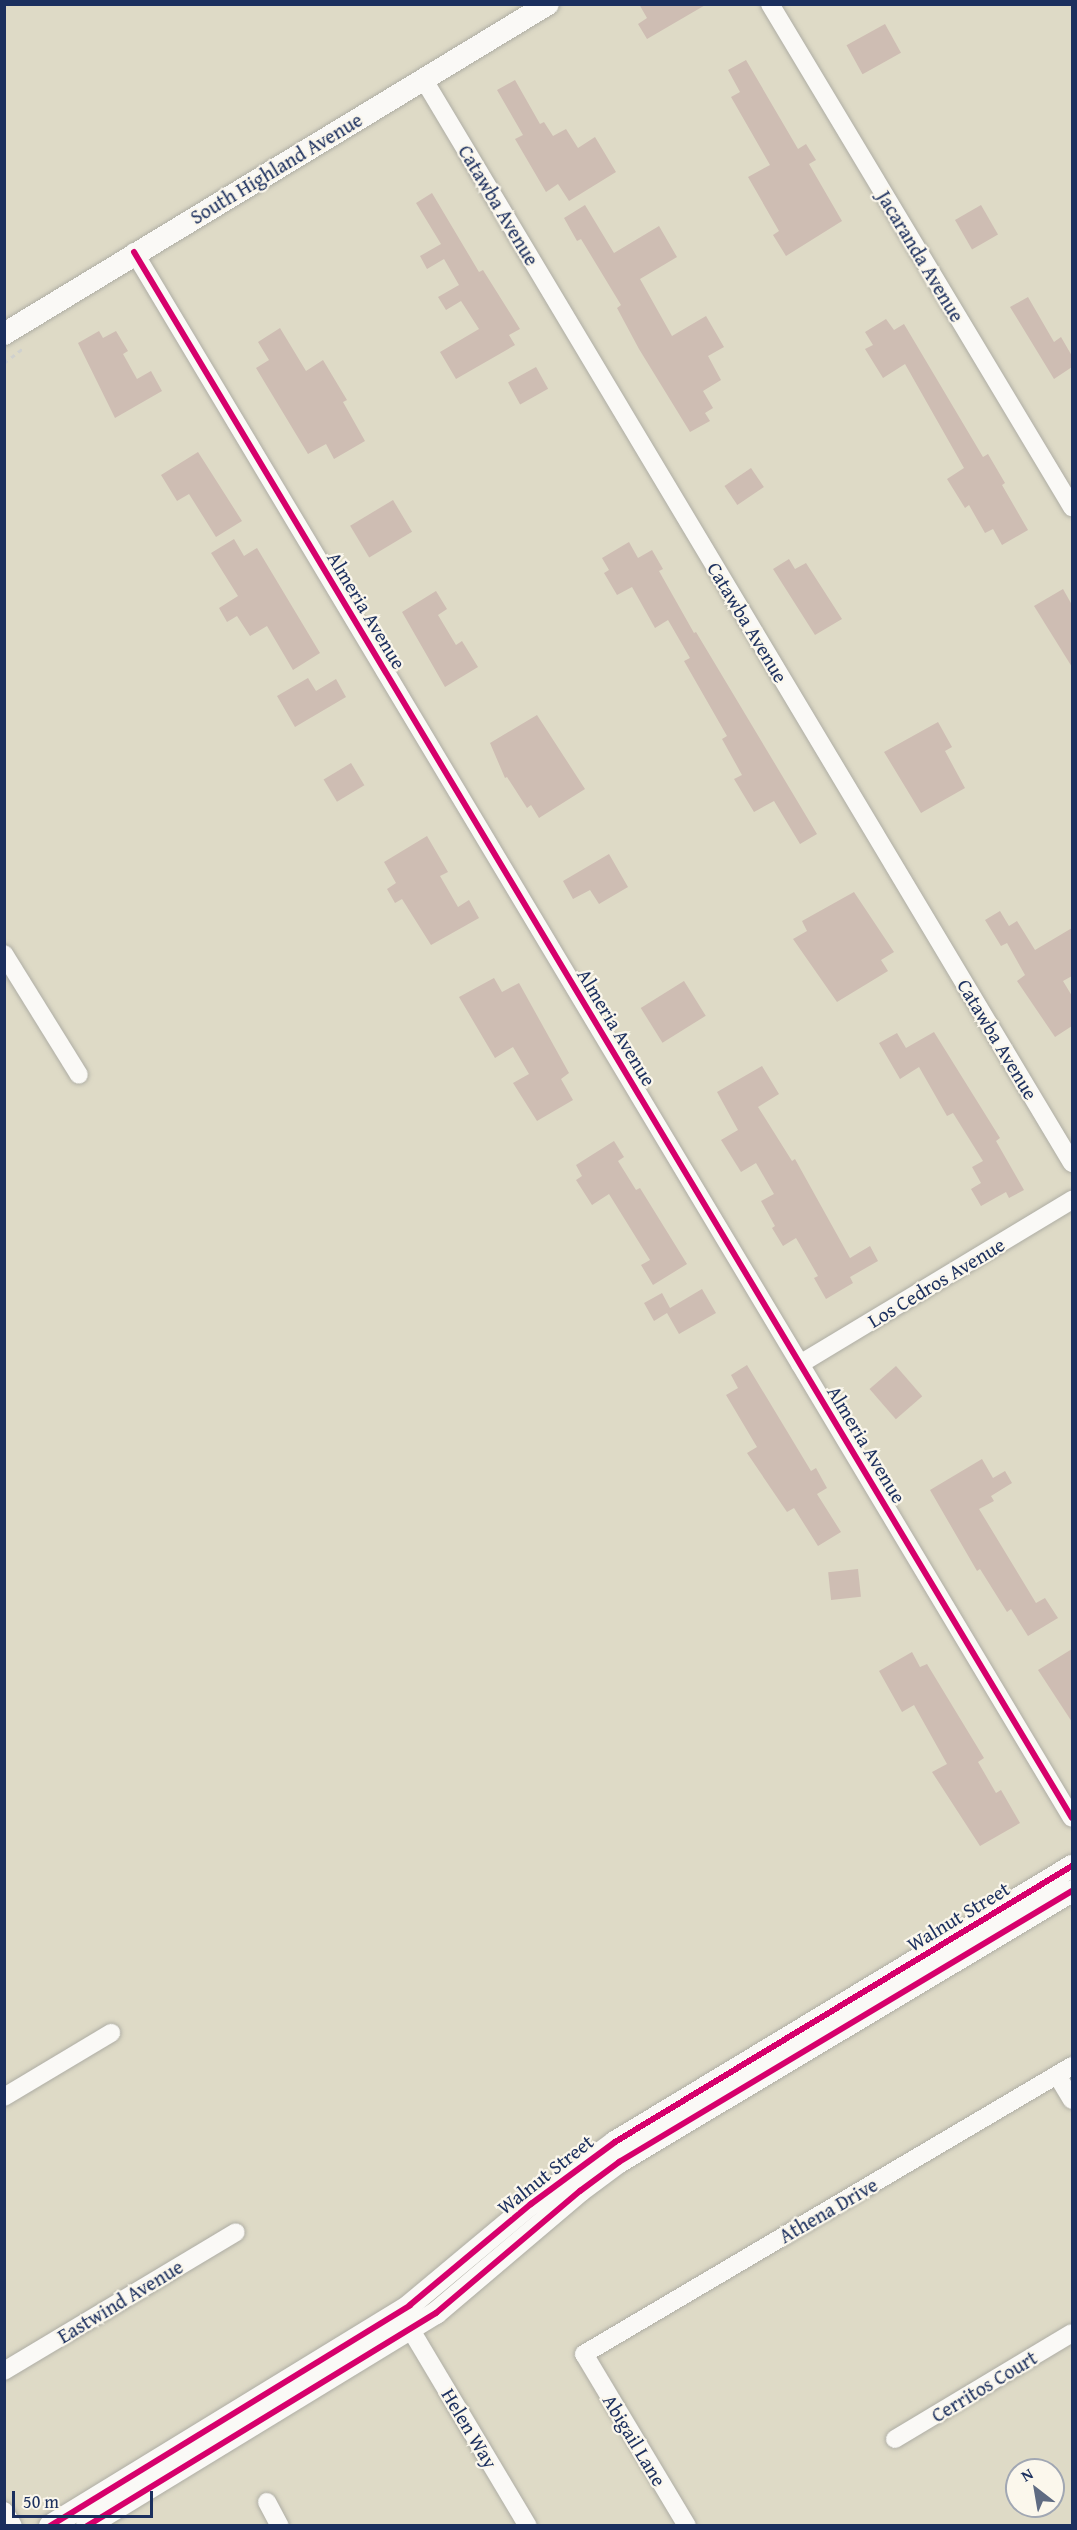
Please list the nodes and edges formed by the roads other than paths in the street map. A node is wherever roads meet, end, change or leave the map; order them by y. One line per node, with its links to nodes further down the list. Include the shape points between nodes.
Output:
1 (548, 4): 3 (street, South Highland Avenue)
2 (770, 4): 6 (street, Jacaranda Avenue)
3 (424, 80): 4 (street, South Highland Avenue); 9 (street, Catawba Avenue)
4 (134, 252): 5 (street, South Highland Avenue); 11 (street, Almeria Avenue)
5 (4, 334)
6 (1072, 507)
7 (4, 954): 8 (street)
8 (79, 1075)
9 (1072, 1163)
10 (1072, 1200): 11 (street, Los Cedros Avenue)
11 (800, 1364): 12 (street, Almeria Avenue)
12 (1072, 1818)
13 (1072, 1866): 28 (street, Walnut Street, via 615,2142 531,2204 410,2305)
14 (1072, 1891): 20 (street, Walnut Street, via 620,2162)
15 (111, 2033): 17 (street)
16 (1065, 2070): 18 (street); 22 (street, Athena Drive)
17 (4, 2097)
18 (1072, 2100)
19 (236, 2232): 23 (street, Eastwind Avenue)
20 (411, 2330): 29 (street, Walnut Street); 31 (street, Helen Way)
21 (1072, 2333): 24 (street, Cerritos Court)
22 (584, 2354): 32 (street, Abigail Lane)
23 (4, 2371)
24 (895, 2439)
25 (267, 2502): 30 (street)
26 (4, 2511): 27 (street)
27 (13, 2526)
28 (50, 2526)
29 (87, 2526)
30 (280, 2526)
31 (528, 2526)
32 (687, 2526)

